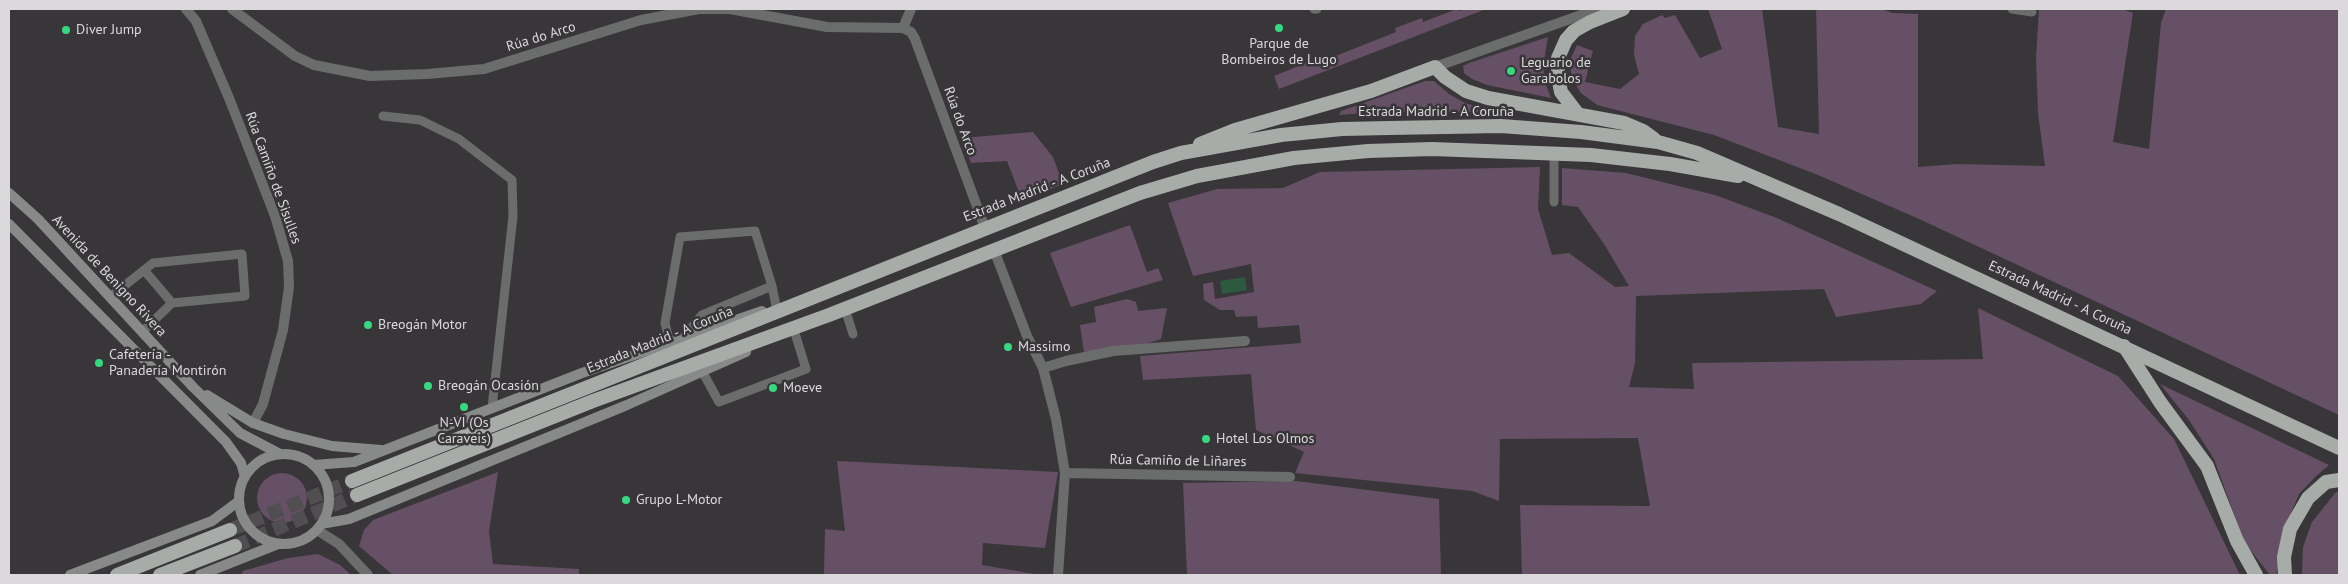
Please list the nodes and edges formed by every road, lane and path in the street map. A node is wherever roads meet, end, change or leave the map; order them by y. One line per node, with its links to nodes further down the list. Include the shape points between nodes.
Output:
1 (186, 9): 40 (street, Rúa Camiño de Sisulles, via 196,20 229,98 275,216 288,261 289,287 283,330 263,404)
2 (232, 9): 8 (street, Rúa do Arco, via 296,56 314,65 370,76 484,69 641,20 699,9 730,9 827,27)
3 (911, 9): 8 (street)
4 (1598, 9): 9 (street)
5 (1623, 9): 10 (highway, via 1590,22 1566,40 1558,58 1558,76 1561,92)
6 (2012, 9): 7 (lane)
7 (2032, 12)
8 (903, 28): 19 (street, Rúa do Arco, via 915,39)
9 (1435, 66): 10 (highway, via 1466,92); 13 (highway, via 1371,91 1235,130)
10 (1576, 113): 12 (highway, via 1624,124 1643,131)
11 (383, 116): 39 (lane, via 420,120 459,139 512,180 513,216)
12 (1658, 142): 13 (highway, Estrada Madrid - A Coruña, via 1616,135 1501,126 1352,128 1281,135); 15 (highway, Estrada Madrid - A Coruña, via 1724,163)
13 (1181, 153): 19 (highway, Estrada Madrid - A Coruña)
14 (1554, 153): 15 (highway, Estrada Madrid - A Coruña, via 1670,164); 17 (lane); 20 (highway, Estrada Madrid - A Coruña, via 1432,149 1368,151 1234,168 1168,183)
15 (1766, 183): 35 (highway, Estrada Madrid - A Coruña)
16 (9, 193): 24 (main road, Avenida de Benigno Rivera, via 38,219)
17 (1554, 202)
18 (9, 224): 46 (main road, via 226,442 241,463)
19 (985, 228): 23 (highway, Estrada Madrid - A Coruña)
20 (994, 250): 27 (highway, Estrada Madrid - A Coruña); 36 (street, via 1027,336)
21 (144, 270): 24 (lane); 25 (lane); 25 (lane, via 153,263 242,254 245,296)
22 (772, 286): 26 (lane); 32 (lane, via 702,315); 34 (lane, via 755,231 680,237 665,323)
23 (831, 288): 26 (main road); 49 (highway, Estrada Madrid - A Coruña)
24 (110, 297): 30 (main road, Avenida de Benigno Rivera)
25 (172, 303): 30 (lane)
26 (776, 306): 32 (main road)
27 (845, 309): 28 (highway, Estrada Madrid - A Coruña); 31 (lane)
28 (829, 315): 29 (main road); 50 (highway, Estrada Madrid - A Coruña, via 593,401)
29 (794, 330): 37 (main road); 37 (lane, via 806,368 719,402)
30 (142, 332): 38 (main road, Avenida de Benigno Rivera)
31 (853, 334)
32 (682, 339): 34 (main road)
33 (1245, 341): 36 (street, via 1113,351)
34 (670, 343): 39 (main road)
35 (2124, 345): 41 (highway, Estrada Madrid - A Coruña); 62 (highway, via 2160,402 2207,466 2237,541)
36 (1043, 368): 45 (street)
37 (702, 371): 52 (main road, via 618,409 349,519)
38 (193, 387): 40 (main road); 43 (main road, Avenida de Benigno Rivera, via 240,433)
39 (492, 408): 42 (main road)
40 (253, 423): 42 (main road, via 307,441)
41 (2339, 448)
42 (384, 450): 44 (main road, via 348,464)
43 (280, 454): 44 (main road, via 292,454); 46 (main road, via 260,462)
44 (314, 465): 52 (main road, via 324,478 328,493 328,509)
45 (1065, 473): 47 (street, Rúa Camiño de Liñares); 61 (street)
46 (245, 476): 51 (main road)
47 (1290, 477)
48 (2339, 480): 63 (highway, via 2326,482 2308,498 2290,529 2284,557)
49 (352, 481)
50 (357, 495)
51 (239, 501): 54 (main road, via 247,525 267,541); 56 (main road, via 212,521)
52 (319, 527): 54 (main road, via 306,538); 60 (street)
53 (230, 530): 57 (highway)
54 (279, 544): 59 (main road)
55 (235, 546): 58 (highway)
56 (70, 575)
57 (117, 575)
58 (160, 575)
59 (200, 575)
60 (368, 575)
61 (1058, 575)
62 (2256, 575)
63 (2285, 575)

